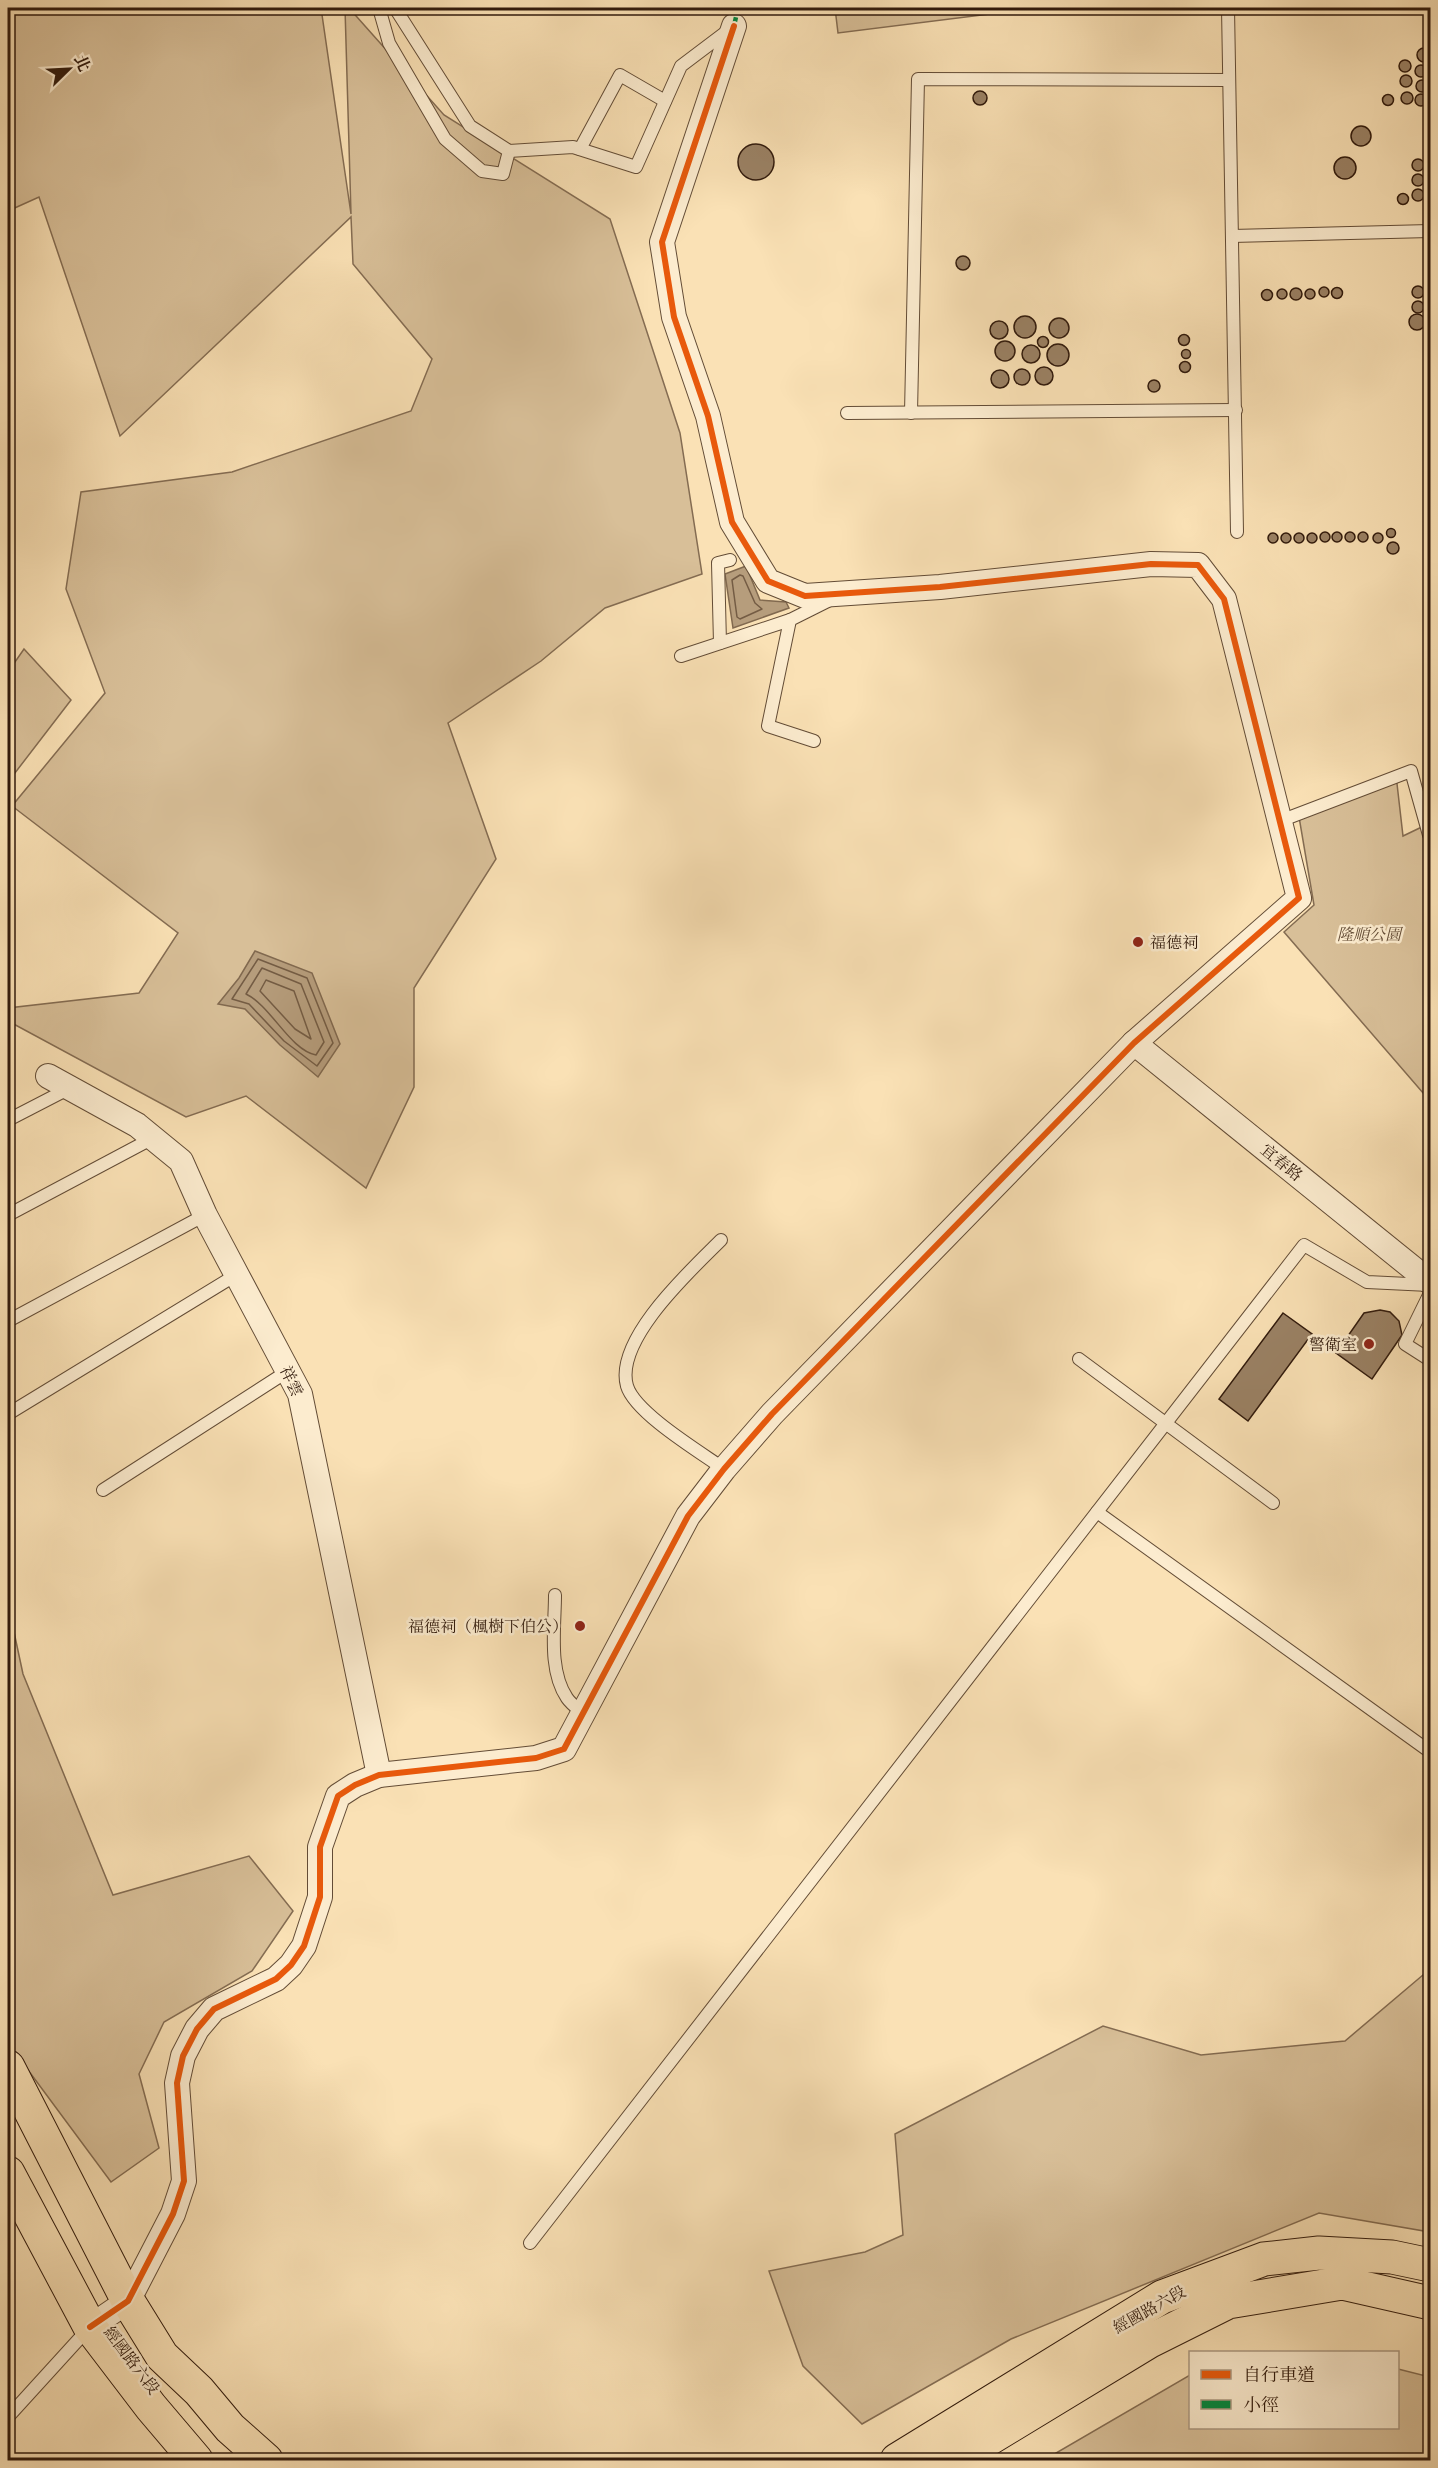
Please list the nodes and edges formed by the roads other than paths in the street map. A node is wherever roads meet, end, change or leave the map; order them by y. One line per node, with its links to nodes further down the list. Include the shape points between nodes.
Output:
1 (380, 8): 8 (lane, via 389,43 445,139 482,171 503,174)
2 (395, 8): 8 (lane, via 470,126)
3 (1228, 8): 5 (lane)
4 (734, 26): 6 (lane, via 681,66); 16 (street, via 662,242 674,317 708,416 732,522 768,581 805,596)
5 (1229, 80): 10 (lane); 13 (lane, via 918,79)
6 (666, 101): 7 (lane, via 636,167); 7 (lane, via 620,75)
7 (580, 149): 8 (lane)
8 (508, 151)
9 (1431, 231): 10 (lane)
10 (1232, 236): 11 (lane)
11 (1236, 410): 13 (lane); 14 (lane)
12 (847, 413): 13 (lane)
13 (911, 413)
14 (1237, 532)
15 (730, 560): 18 (lane, via 718,563)
16 (843, 594): 17 (lane); 21 (street, via 1150,564 1198,564 1224,599)
17 (790, 620): 18 (lane); 20 (lane, via 768,726)
18 (720, 643): 19 (lane)
19 (681, 656)
20 (814, 741)
21 (1280, 821): 22 (lane, via 1411,771); 23 (street, via 1299,898)
22 (1429, 835)
23 (1134, 1042): 32 (street, 宜春路); 40 (street, via 772,1414)
24 (48, 1076): 25 (street, 祥雲)
25 (70, 1088): 26 (lane); 27 (street, 祥雲)
26 (8, 1120)
27 (153, 1138): 28 (lane); 29 (street, 祥雲, via 181,1161)
28 (8, 1215)
29 (205, 1215): 31 (street, 祥雲); 34 (lane)
30 (721, 1240): 40 (lane, via 669,1291 628,1351 627,1386 653,1419)
31 (236, 1275): 37 (street, 祥雲); 38 (lane)
32 (1431, 1283): 39 (lane, via 1367,1282 1304,1245)
33 (1431, 1293): 36 (lane, via 1405,1344)
34 (8, 1321)
35 (1079, 1359): 39 (lane)
36 (1431, 1360)
37 (288, 1371): 41 (lane); 47 (street, 祥雲, via 300,1394)
38 (8, 1414)
39 (1166, 1423): 42 (lane); 43 (lane)
40 (724, 1469): 45 (street, via 688,1516)
41 (103, 1490)
42 (1273, 1503)
43 (1097, 1512): 46 (lane); 50 (lane)
44 (555, 1595): 45 (lane, via 554,1649 560,1684 567,1698)
45 (584, 1714): 47 (street, via 564,1749 536,1758)
46 (1429, 1751)
47 (379, 1775): 52 (street, via 338,1796 320,1847 320,1897 298,1955 276,1979 214,2009 197,2029 183,2056 177,2083 184,2181 173,2214)
48 (8, 2067): 52 (main road, 經國路六段)
49 (8, 2173): 54 (main road, 經國路六段)
50 (530, 2243)
51 (1431, 2265): 58 (main road, 經國路六段, via 1392,2257 1319,2253 1264,2259 1188,2286 1162,2297)
52 (128, 2301): 54 (street); 57 (main road, 經國路六段, via 162,2356)
53 (1431, 2303): 59 (main road, 經國路六段, via 1342,2283 1228,2302 1150,2341)
54 (90, 2327): 55 (lane); 56 (main road, 經國路六段)
55 (8, 2417)
56 (196, 2460)
57 (266, 2460)
58 (897, 2460)
59 (954, 2460)

